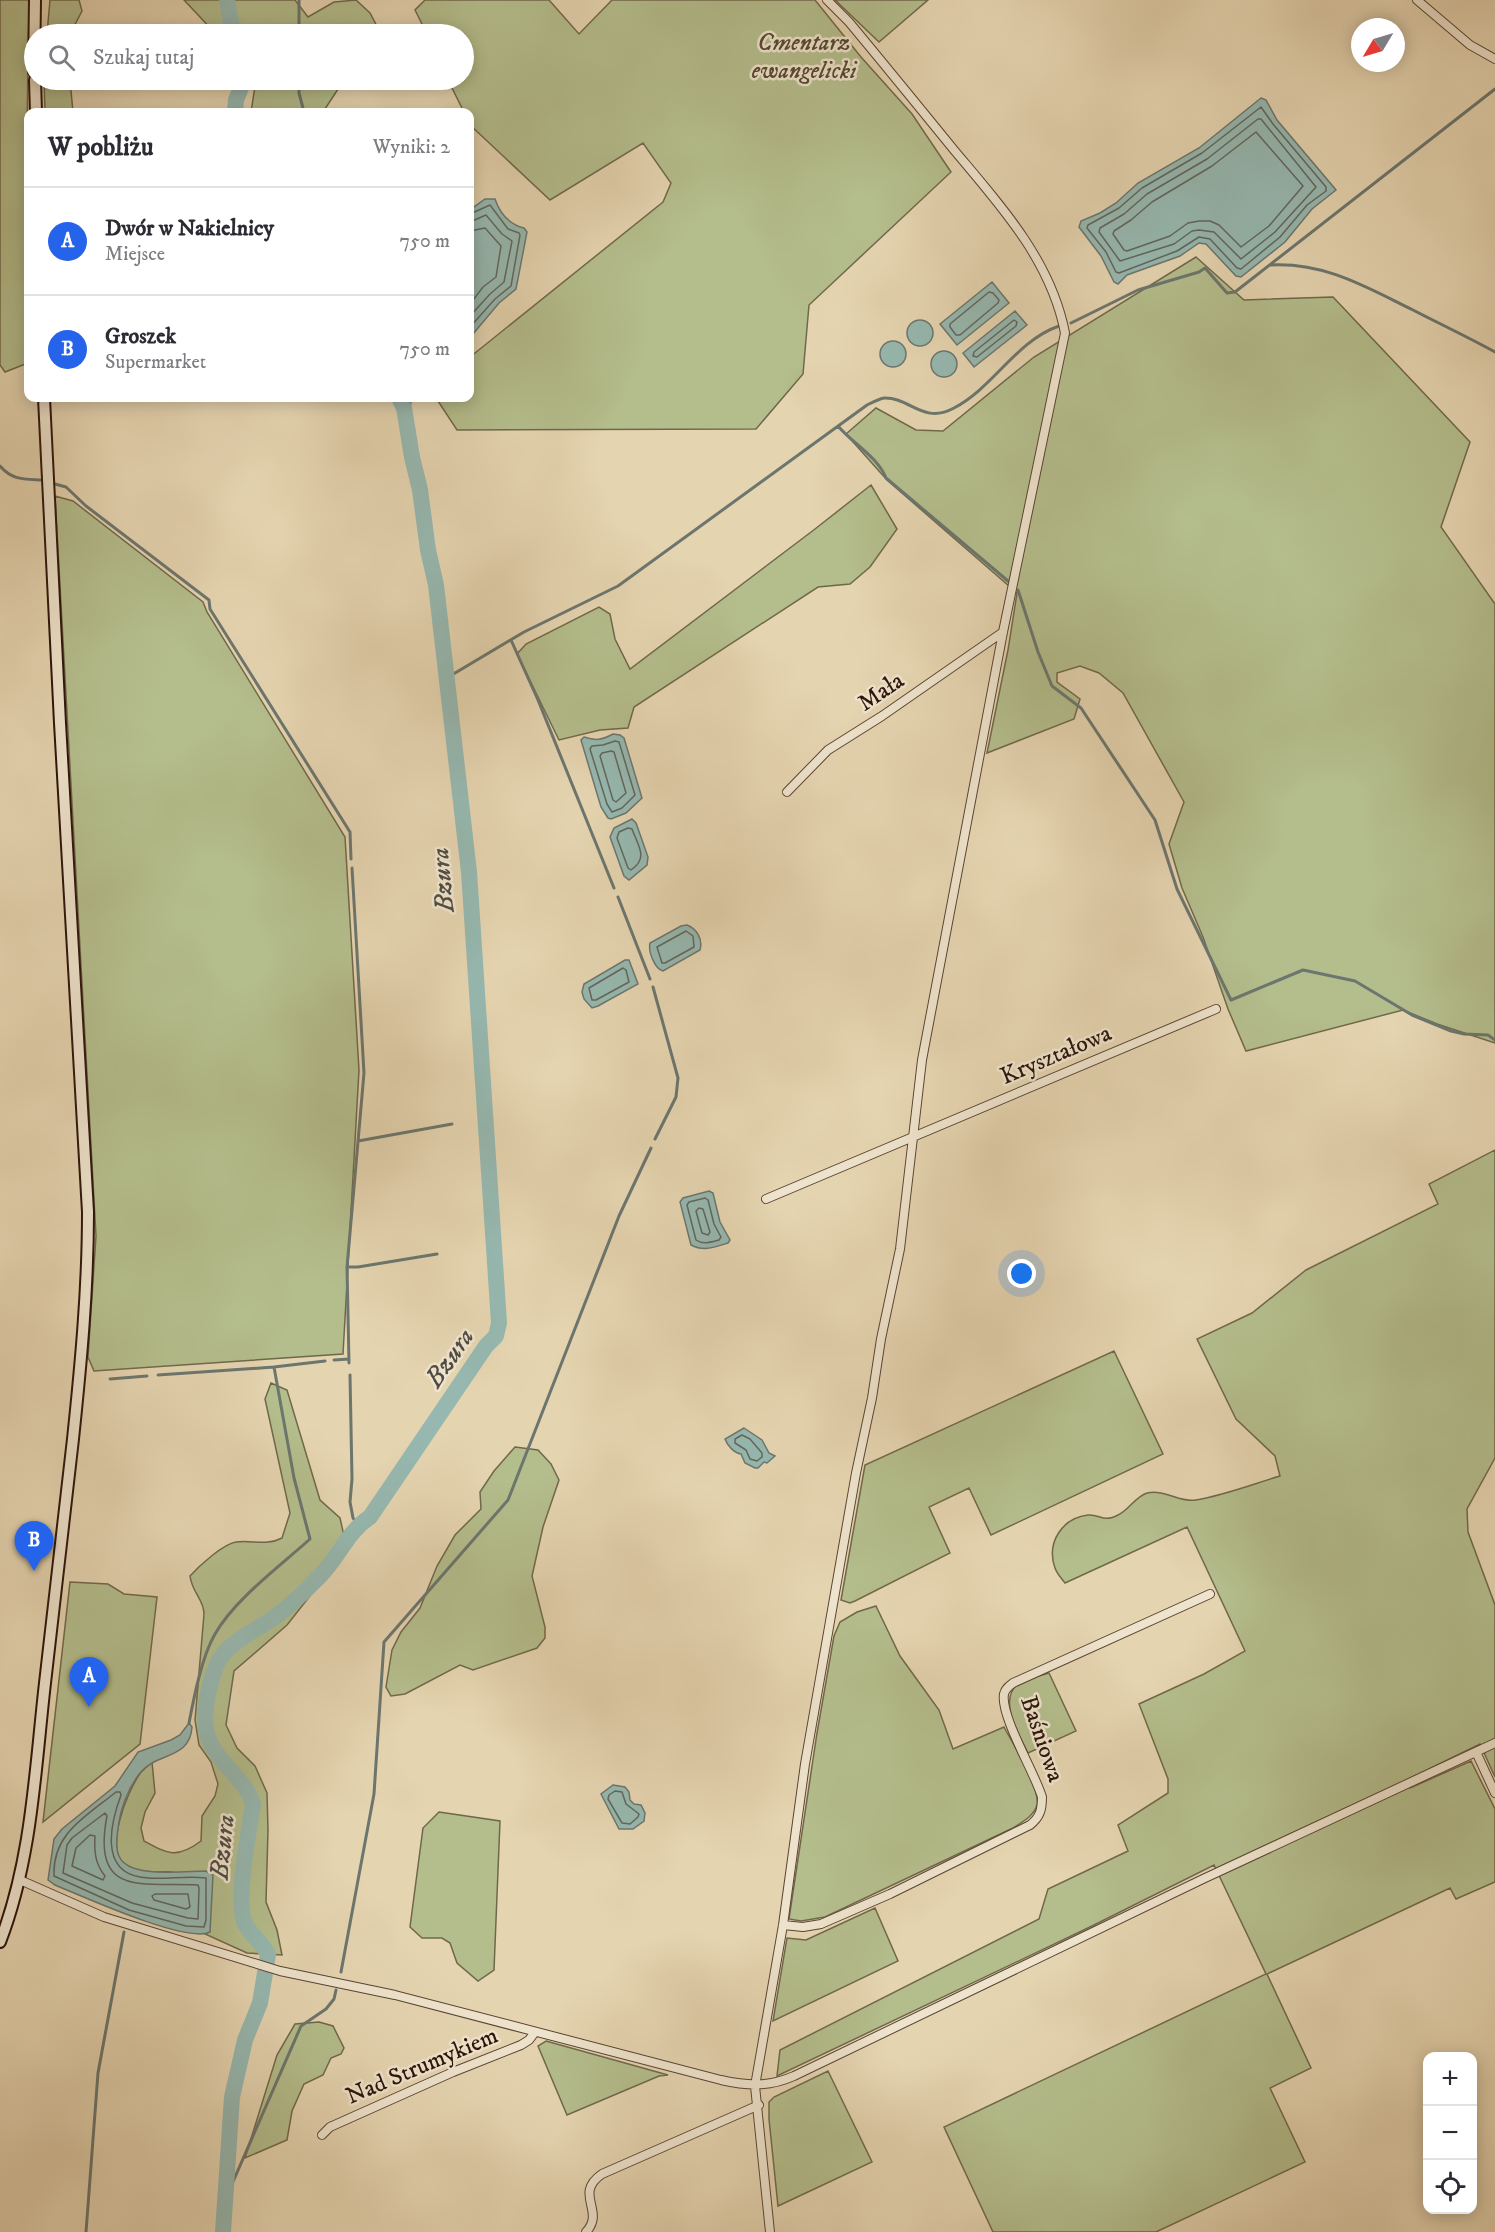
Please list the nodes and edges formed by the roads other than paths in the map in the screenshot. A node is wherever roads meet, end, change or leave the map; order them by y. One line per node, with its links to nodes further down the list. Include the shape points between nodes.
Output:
1 (35, 0): 4 (street)
2 (827, 0): 9 (street, via 1015,224 1059,307 1064,345)
3 (1417, 0): 5 (street, via 1470,45)
4 (35, 24)
5 (1495, 59)
6 (35, 90): 7 (street)
7 (36, 108)
8 (44, 402): 18 (street, via 88,1252 81,1361 56,1599)
9 (1003, 632): 10 (street, Mała, via 828,750); 12 (street, via 922,1060)
10 (787, 792)
11 (1216, 1008): 12 (street, Kryształowa)
12 (912, 1138): 13 (street, Kryształowa); 19 (street, via 900,1249 805,1764)
13 (766, 1199)
14 (1210, 1594): 19 (street, Baśniowa, via 1008,1688 1004,1695 1009,1720 1042,1797 1038,1818 1030,1825 821,1924)
15 (1495, 1743): 16 (street)
16 (1476, 1752): 17 (street); 22 (street, via 794,2076)
17 (1495, 1793)
18 (20, 1880): 20 (street); 21 (street, via 104,1917 280,1971 395,1995)
19 (783, 1925): 22 (street)
20 (0, 1942)
21 (536, 2032): 22 (street); 24 (street, Nad Strumykiem, via 521,2045 340,2122)
22 (755, 2086): 23 (street)
23 (759, 2105): 25 (street, via 594,2179 588,2194 594,2214); 26 (street)
24 (322, 2135)
25 (586, 2232)
26 (770, 2232)

